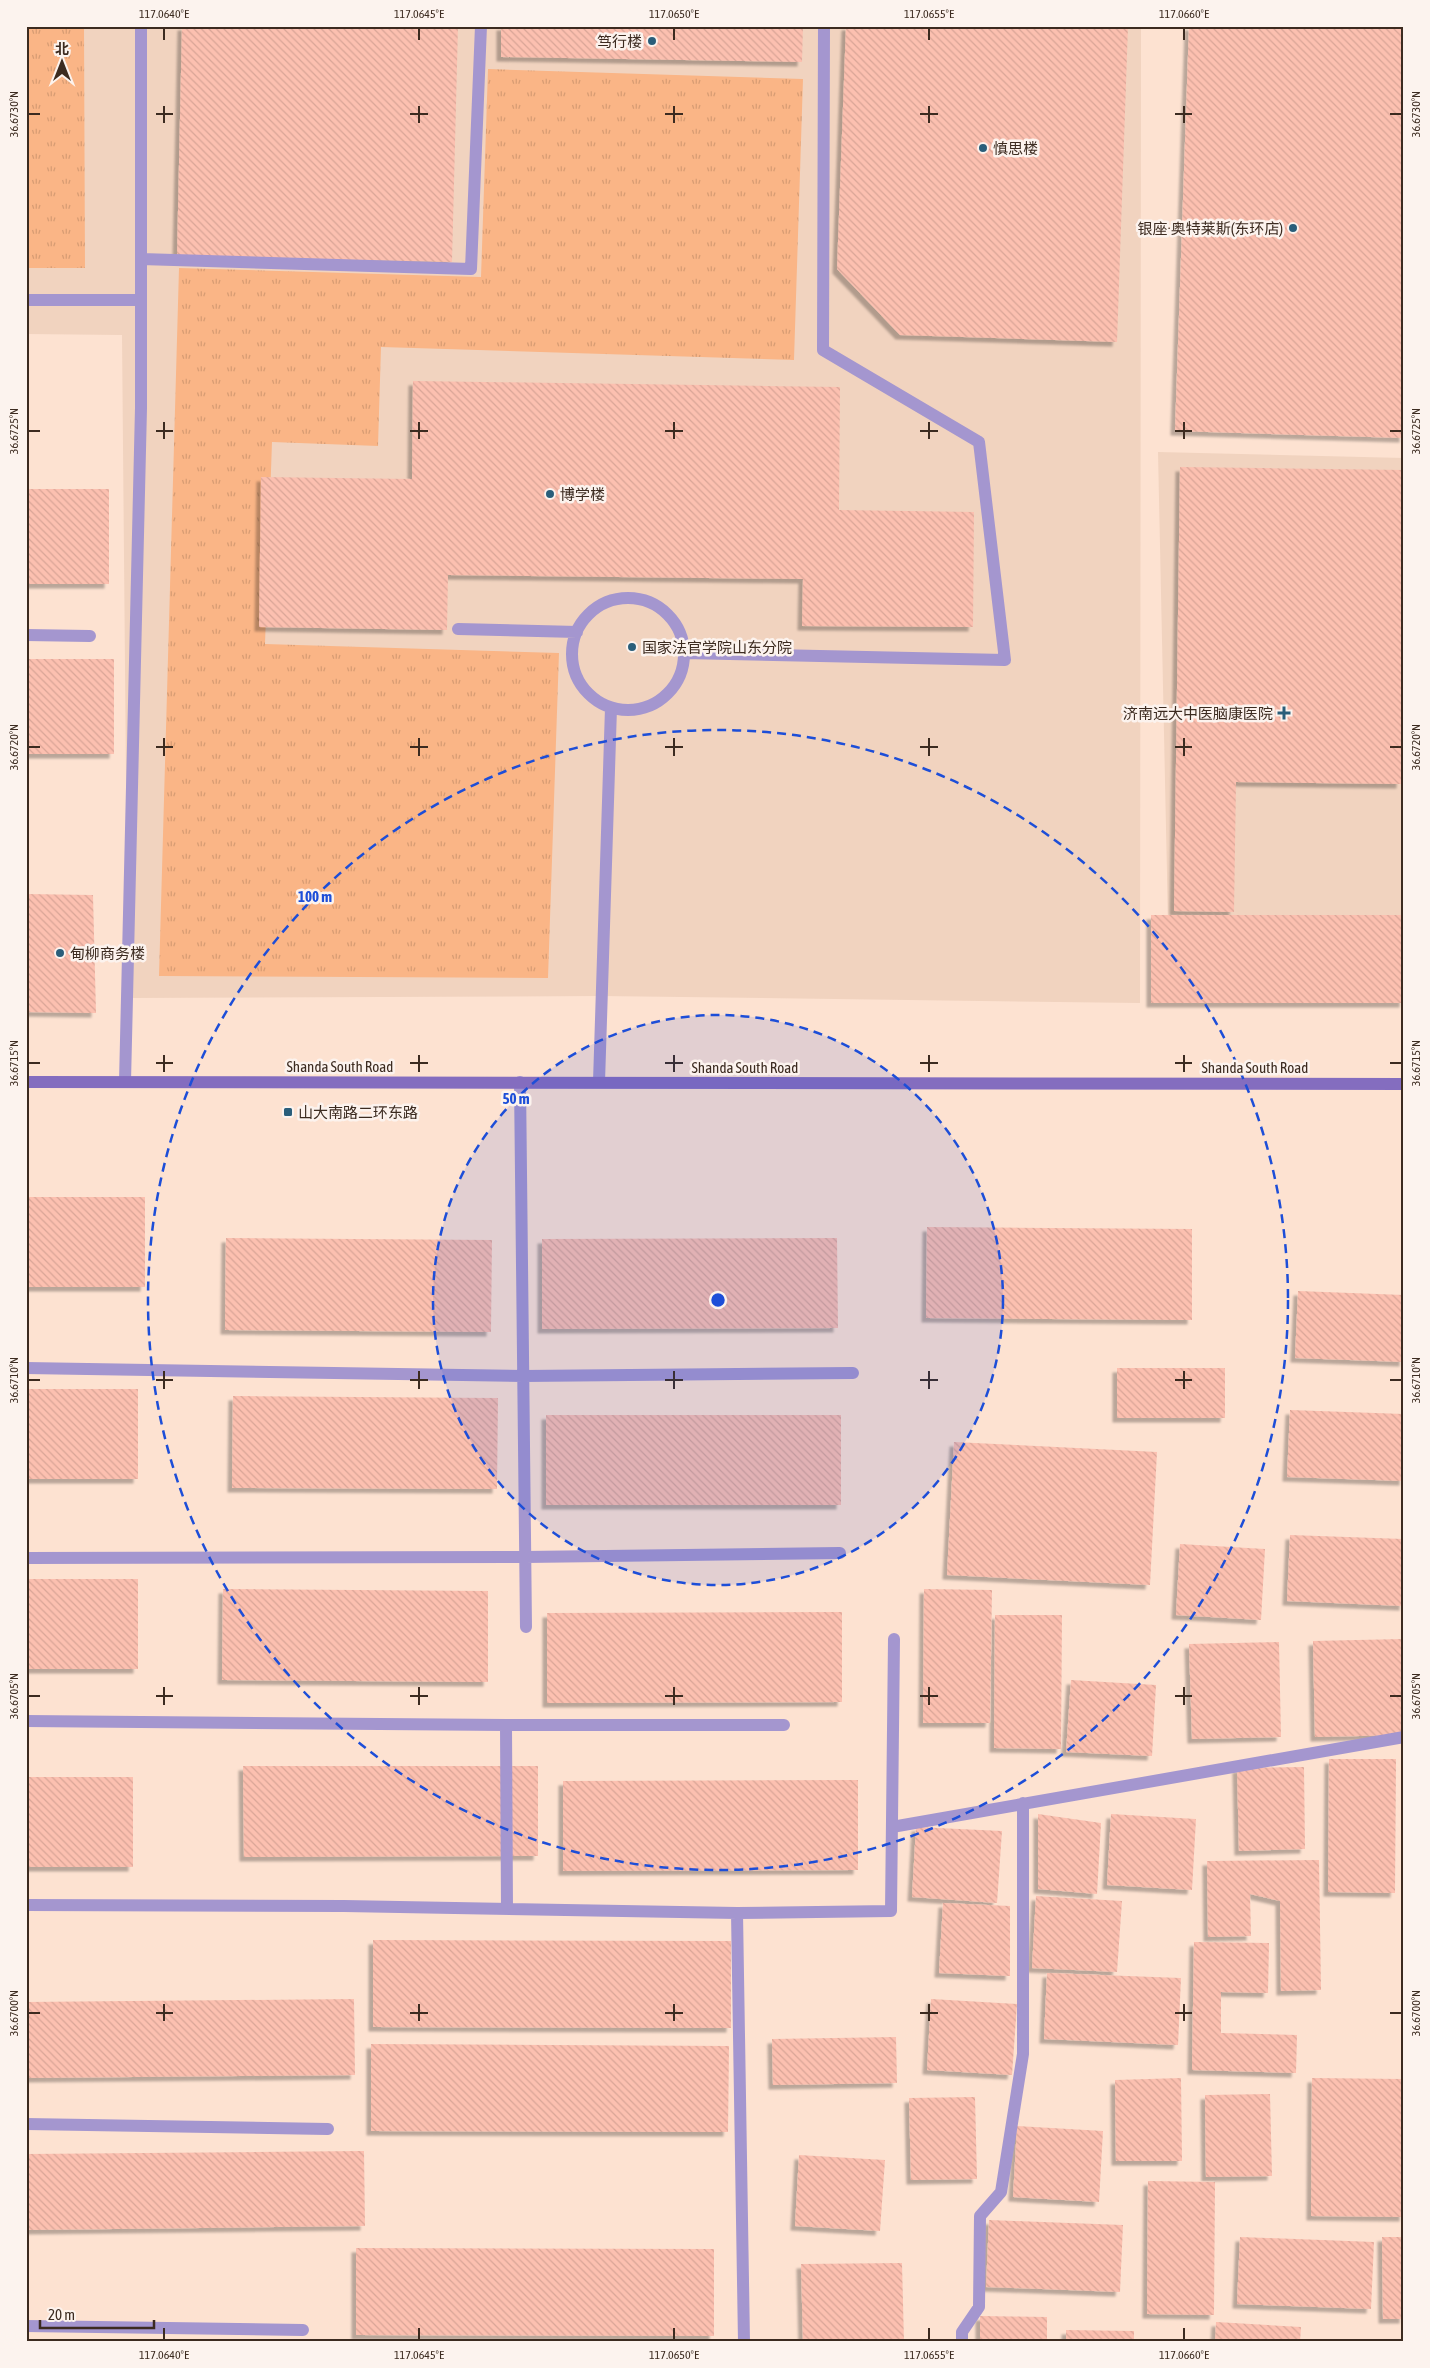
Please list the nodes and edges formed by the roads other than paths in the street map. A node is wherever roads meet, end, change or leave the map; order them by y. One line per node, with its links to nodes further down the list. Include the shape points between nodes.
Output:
1 (141, 26): 4 (street)
2 (481, 26): 4 (street, via 471,269)
3 (824, 26): 11 (street, via 823,350 979,442 1005,660)
4 (141, 259): 6 (street)
5 (26, 300): 6 (street)
6 (141, 300): 14 (street)
7 (458, 629): 8 (street)
8 (577, 632): 11 (street, via 587,616 602,605 620,599 639,600 657,606 671,618 681,634); 12 (street, via 572,650 574,669 594,700)
9 (26, 635): 10 (street)
10 (90, 636)
11 (684, 653): 12 (street, via 682,670 662,699 646,707 629,710)
12 (611, 708): 16 (street)
13 (26, 1082): 14 (main road, Shanda South Road)
14 (124, 1082): 15 (main road, Shanda South Road)
15 (520, 1082): 16 (main road, Shanda South Road); 20 (street)
16 (599, 1082): 17 (main road, Shanda South Road)
17 (1404, 1084)
18 (26, 1368): 20 (street)
19 (853, 1373): 20 (street)
20 (523, 1376): 22 (street)
21 (840, 1553): 22 (street)
22 (525, 1557): 23 (street); 24 (street)
23 (26, 1558)
24 (526, 1627)
25 (894, 1639): 31 (street)
26 (26, 1721): 27 (street)
27 (506, 1725): 28 (street); 33 (street)
28 (784, 1725)
29 (1404, 1737): 30 (street)
30 (1023, 1803): 31 (street); 40 (street, via 1023,2054 1001,2192 980,2216 979,2307 962,2332)
31 (892, 1827): 34 (street, via 891,1911)
32 (26, 1905): 33 (street)
33 (507, 1909): 34 (street)
34 (737, 1913): 39 (street)
35 (26, 2124): 36 (street)
36 (328, 2129)
37 (26, 2326): 38 (street)
38 (303, 2330)
39 (744, 2342)
40 (962, 2342)

